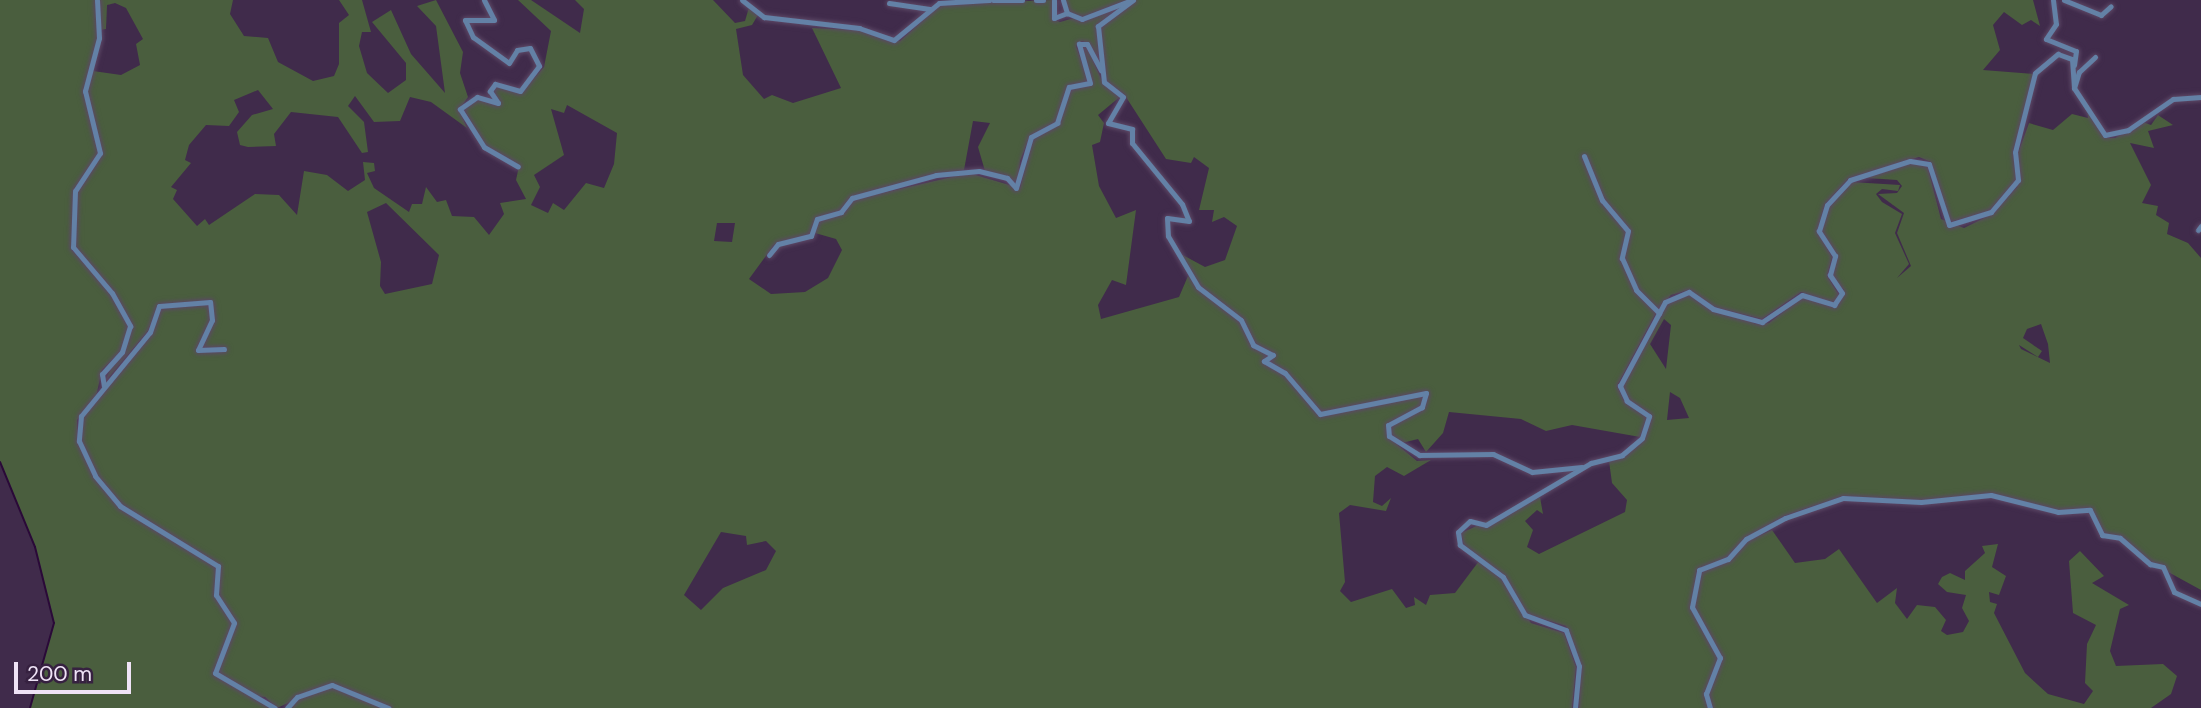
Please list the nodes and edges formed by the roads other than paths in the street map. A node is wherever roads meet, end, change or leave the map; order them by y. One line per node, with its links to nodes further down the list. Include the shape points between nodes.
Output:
1 (97, 0): 27 (street, via 99,38 85,91 100,153 75,191 73,250 112,293 130,326 122,352 102,374)
2 (484, 0): 23 (street, via 494,20 465,20 473,37 509,63 517,50 530,48 539,66 520,91 495,84 490,91 498,103 477,97 460,109 484,147)
3 (742, 0): 15 (street, via 764,17 859,29 894,40)
4 (991, 0): 5 (street); 15 (street)
5 (1022, 0)
6 (1036, 0): 7 (street)
7 (1043, 0)
8 (1054, 0): 16 (street, via 1054,18)
9 (1063, 0): 16 (street)
10 (1133, 0): 16 (street, via 1082,19); 19 (street, via 1098,26)
11 (2053, 0): 18 (street, via 2056,24 2046,39 2076,51)
12 (2064, 0): 14 (street, via 2101,15)
13 (889, 3): 15 (street)
14 (2110, 6)
15 (930, 9)
16 (1067, 13)
17 (2095, 57): 20 (street, via 2079,72)
18 (2073, 68): 20 (street); 25 (street, via 2061,53 2035,73 2015,152 2018,180 1991,212 1949,225 1929,164 1910,161 1850,180 1827,205 1819,231 1835,256 1829,275 1842,293 1834,305 1802,295 1768,321 1756,322 1713,309 1689,292 1665,302)
19 (1101, 69): 24 (street, via 1087,44 1079,44 1090,83 1069,87 1057,123 1031,137 1016,188 1007,178 979,171 936,175 852,198 841,212 817,219 811,236 778,244); 28 (street, via 1104,82 1123,97 1108,123 1132,129 1132,143 1187,213 1187,223 1167,218 1165,224 1189,275 1241,320 1253,345 1273,355 1264,361 1284,373 1317,413 1426,393 1422,407 1388,425 1389,436 1419,455 1493,454 1532,472)
20 (2074, 88): 21 (street, via 2109,136 2158,114 2173,99)
21 (2201, 97)
22 (1584, 156): 25 (street, via 1602,200 1628,232 1622,258 1636,290)
23 (518, 167)
24 (769, 255)
25 (1659, 313): 28 (street, via 1620,386 1627,401 1649,416 1647,432 1622,455)
26 (224, 349): 27 (street, via 198,350 212,320 210,302 168,303 156,310 150,332)
27 (104, 386): 30 (street, via 78,420 79,441 96,476 120,506 218,566 216,595 234,623 215,673)
28 (1591, 463): 33 (street, via 1486,524 1470,521 1458,532 1460,545 1503,577 1525,615 1566,630 1569,653 1579,666)
29 (2201, 604): 34 (street, via 2174,592 2164,566 2150,564 2120,538 2102,535 2090,510 2058,512 1991,495 1921,502 1843,498 1784,518 1746,540 1728,559 1699,570 1692,607 1720,658 1706,694)
30 (275, 708)
31 (287, 708): 32 (street, via 297,696 332,685)
32 (388, 708)
33 (1575, 708)
34 (1710, 708)

